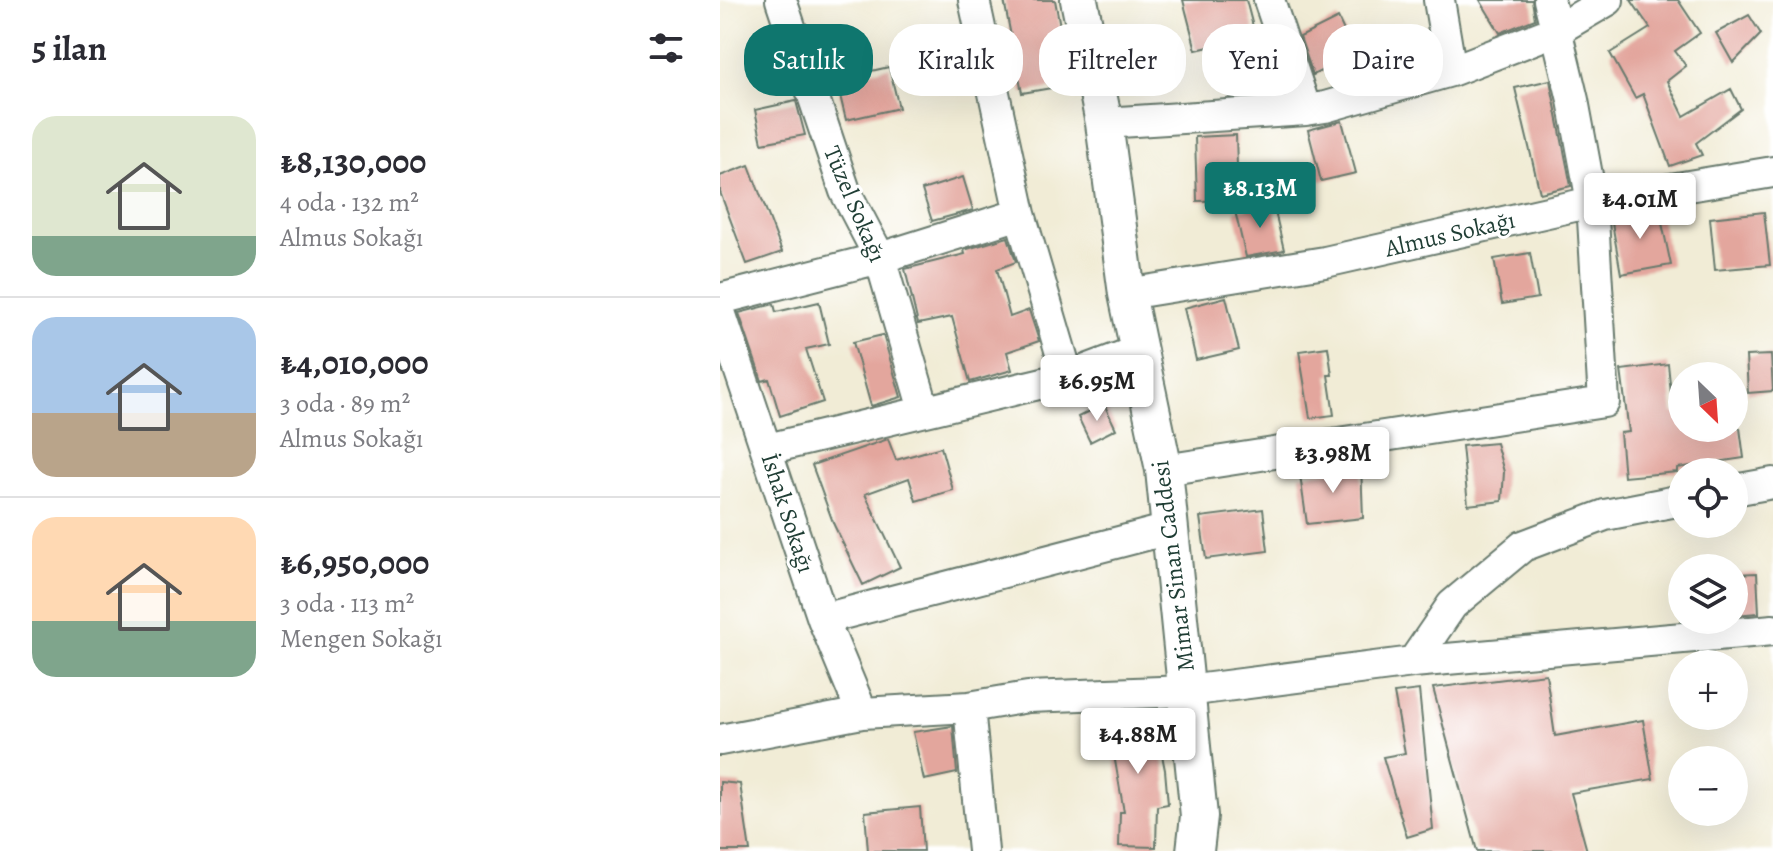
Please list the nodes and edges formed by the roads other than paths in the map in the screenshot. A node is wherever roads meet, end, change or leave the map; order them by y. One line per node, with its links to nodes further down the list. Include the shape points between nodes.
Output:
1 (781, 0): 15 (street, Tüzel Sokağı, via 845,191)
2 (974, 0): 14 (street)
3 (1079, 0): 11 (street, Mimar Sinan Caddesi)
4 (1269, 0): 10 (street)
5 (1439, 0): 9 (street)
6 (1549, 0): 8 (street)
7 (1608, 0): 8 (street)
8 (1557, 30): 9 (street); 13 (street)
9 (1451, 71): 10 (street)
10 (1306, 110): 11 (street)
11 (1104, 123): 16 (street, Mimar Sinan Caddesi)
12 (1773, 172): 13 (street, Almus Sokağı)
13 (1592, 202): 16 (street, Almus Sokağı, via 1325,262); 23 (street, via 1604,402)
14 (1020, 214): 15 (street); 20 (street)
15 (880, 258): 17 (street); 21 (street, Tüzel Sokağı)
16 (1127, 294): 19 (street, Mimar Sinan Caddesi)
17 (720, 299)
18 (720, 312): 22 (street, İshak Sokağı)
19 (1137, 351): 20 (street); 23 (street, Mimar Sinan Caddesi)
20 (1068, 377): 21 (street)
21 (924, 410): 22 (street)
22 (767, 449): 28 (street, İshak Sokağı)
23 (1164, 470): 27 (street, Mimar Sinan Caddesi)
24 (1773, 483): 25 (street)
25 (1748, 487)
26 (1668, 503): 30 (street, via 1605,515 1523,546 1452,605)
27 (1169, 529): 28 (street); 31 (street, Mimar Sinan Caddesi)
28 (823, 619): 33 (street, İshak Sokağı)
29 (1773, 630): 30 (street)
30 (1413, 662): 31 (street)
31 (1187, 691): 32 (street, via 1028,697); 36 (street, Mimar Sinan Caddesi, via 1199,816)
32 (969, 707): 33 (street); 35 (street)
33 (862, 713): 34 (street)
34 (720, 740)
35 (983, 851)
36 (1195, 851)

